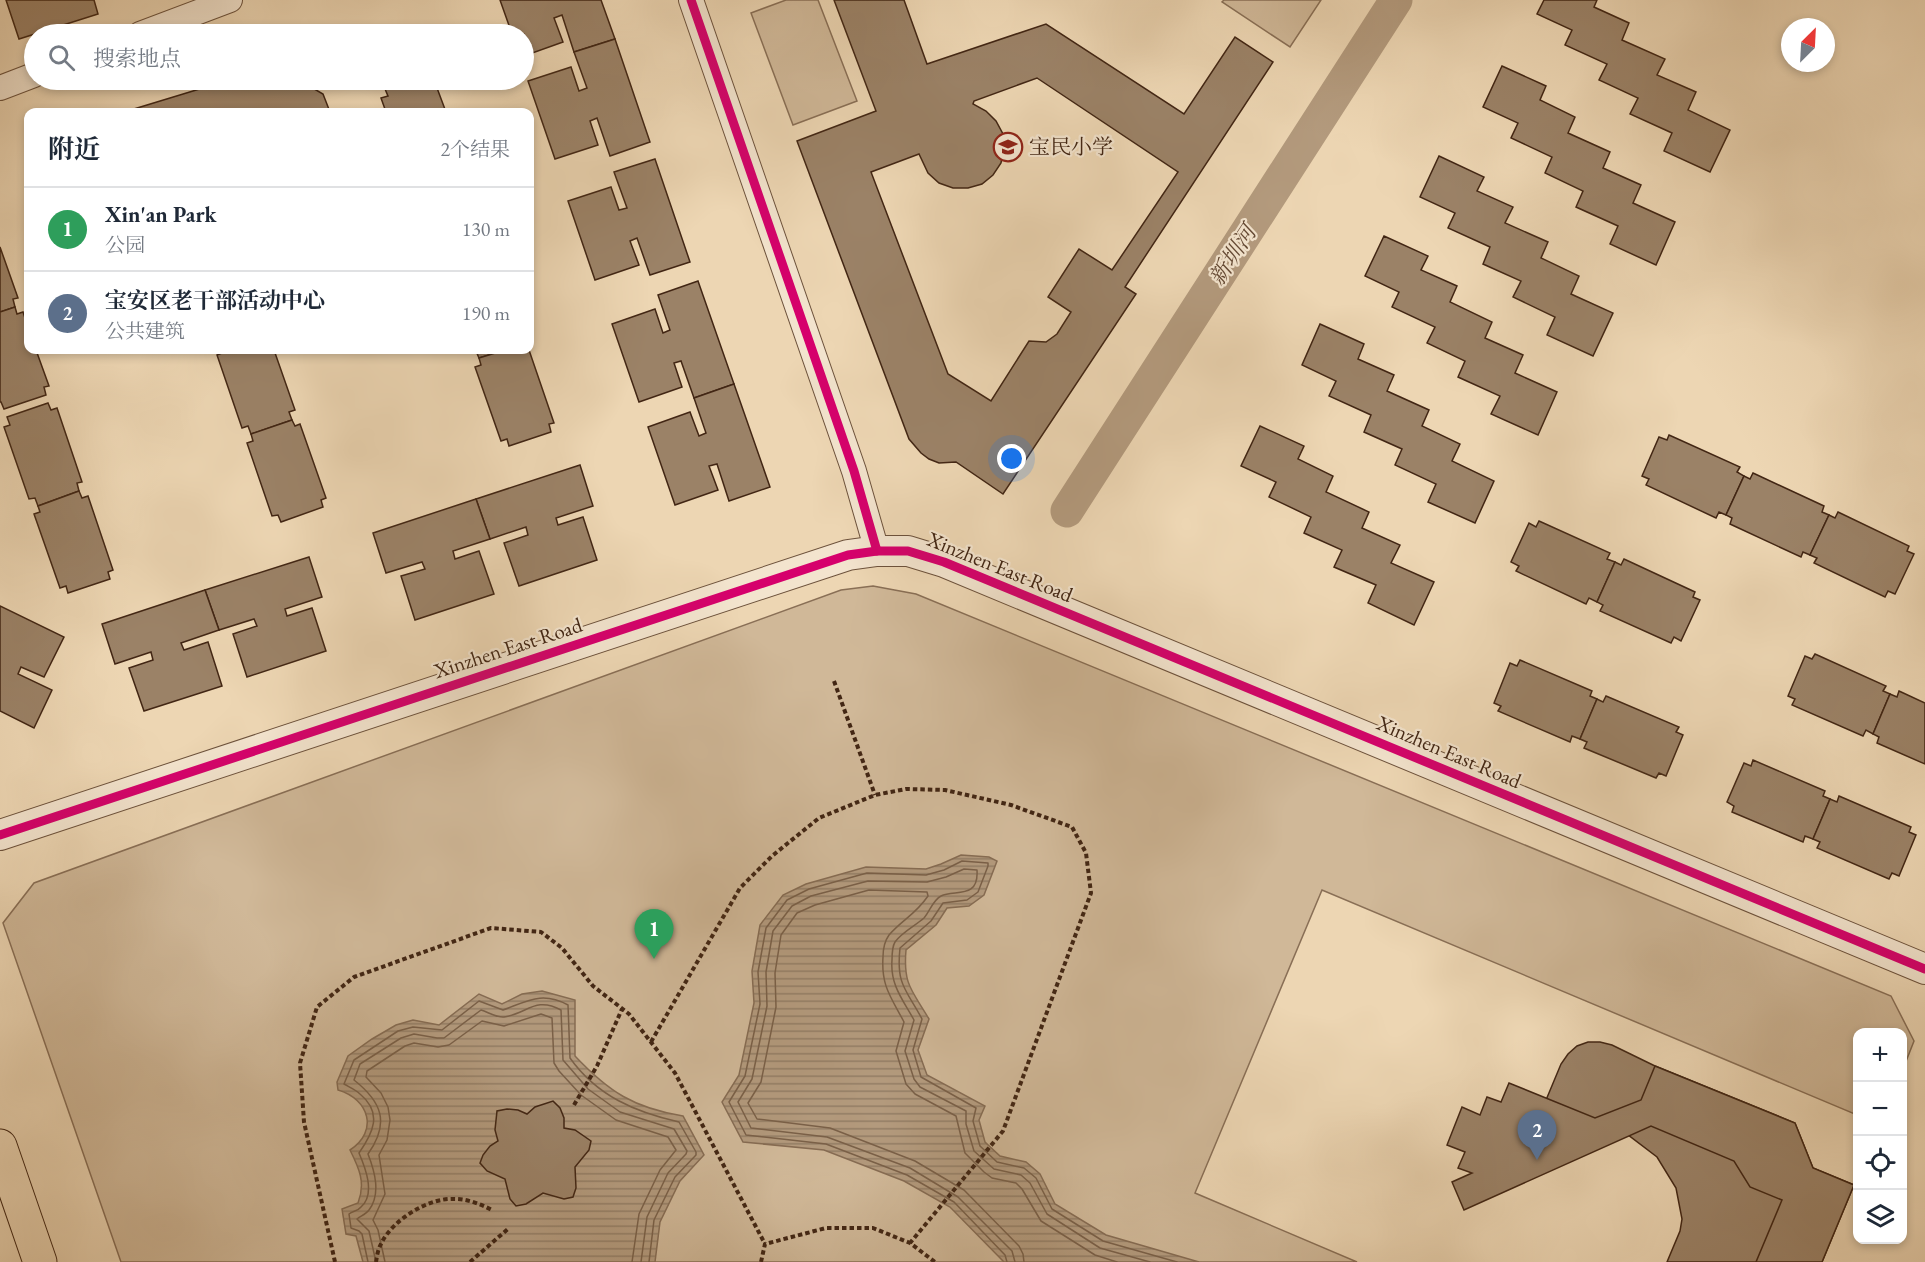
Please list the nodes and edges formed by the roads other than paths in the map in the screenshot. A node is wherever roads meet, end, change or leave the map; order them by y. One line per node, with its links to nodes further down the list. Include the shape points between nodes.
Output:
1 (230, 0): 3 (street)
2 (691, 0): 6 (street, via 854,471)
3 (166, 24)
4 (24, 79): 5 (street)
5 (0, 88)
6 (877, 550): 7 (street, Xinzhen East Road, via 848,555); 8 (street, Xinzhen East Road, via 908,551 944,562)
7 (0, 835)
8 (1925, 969)
9 (0, 1146): 10 (main road)
10 (40, 1262)

